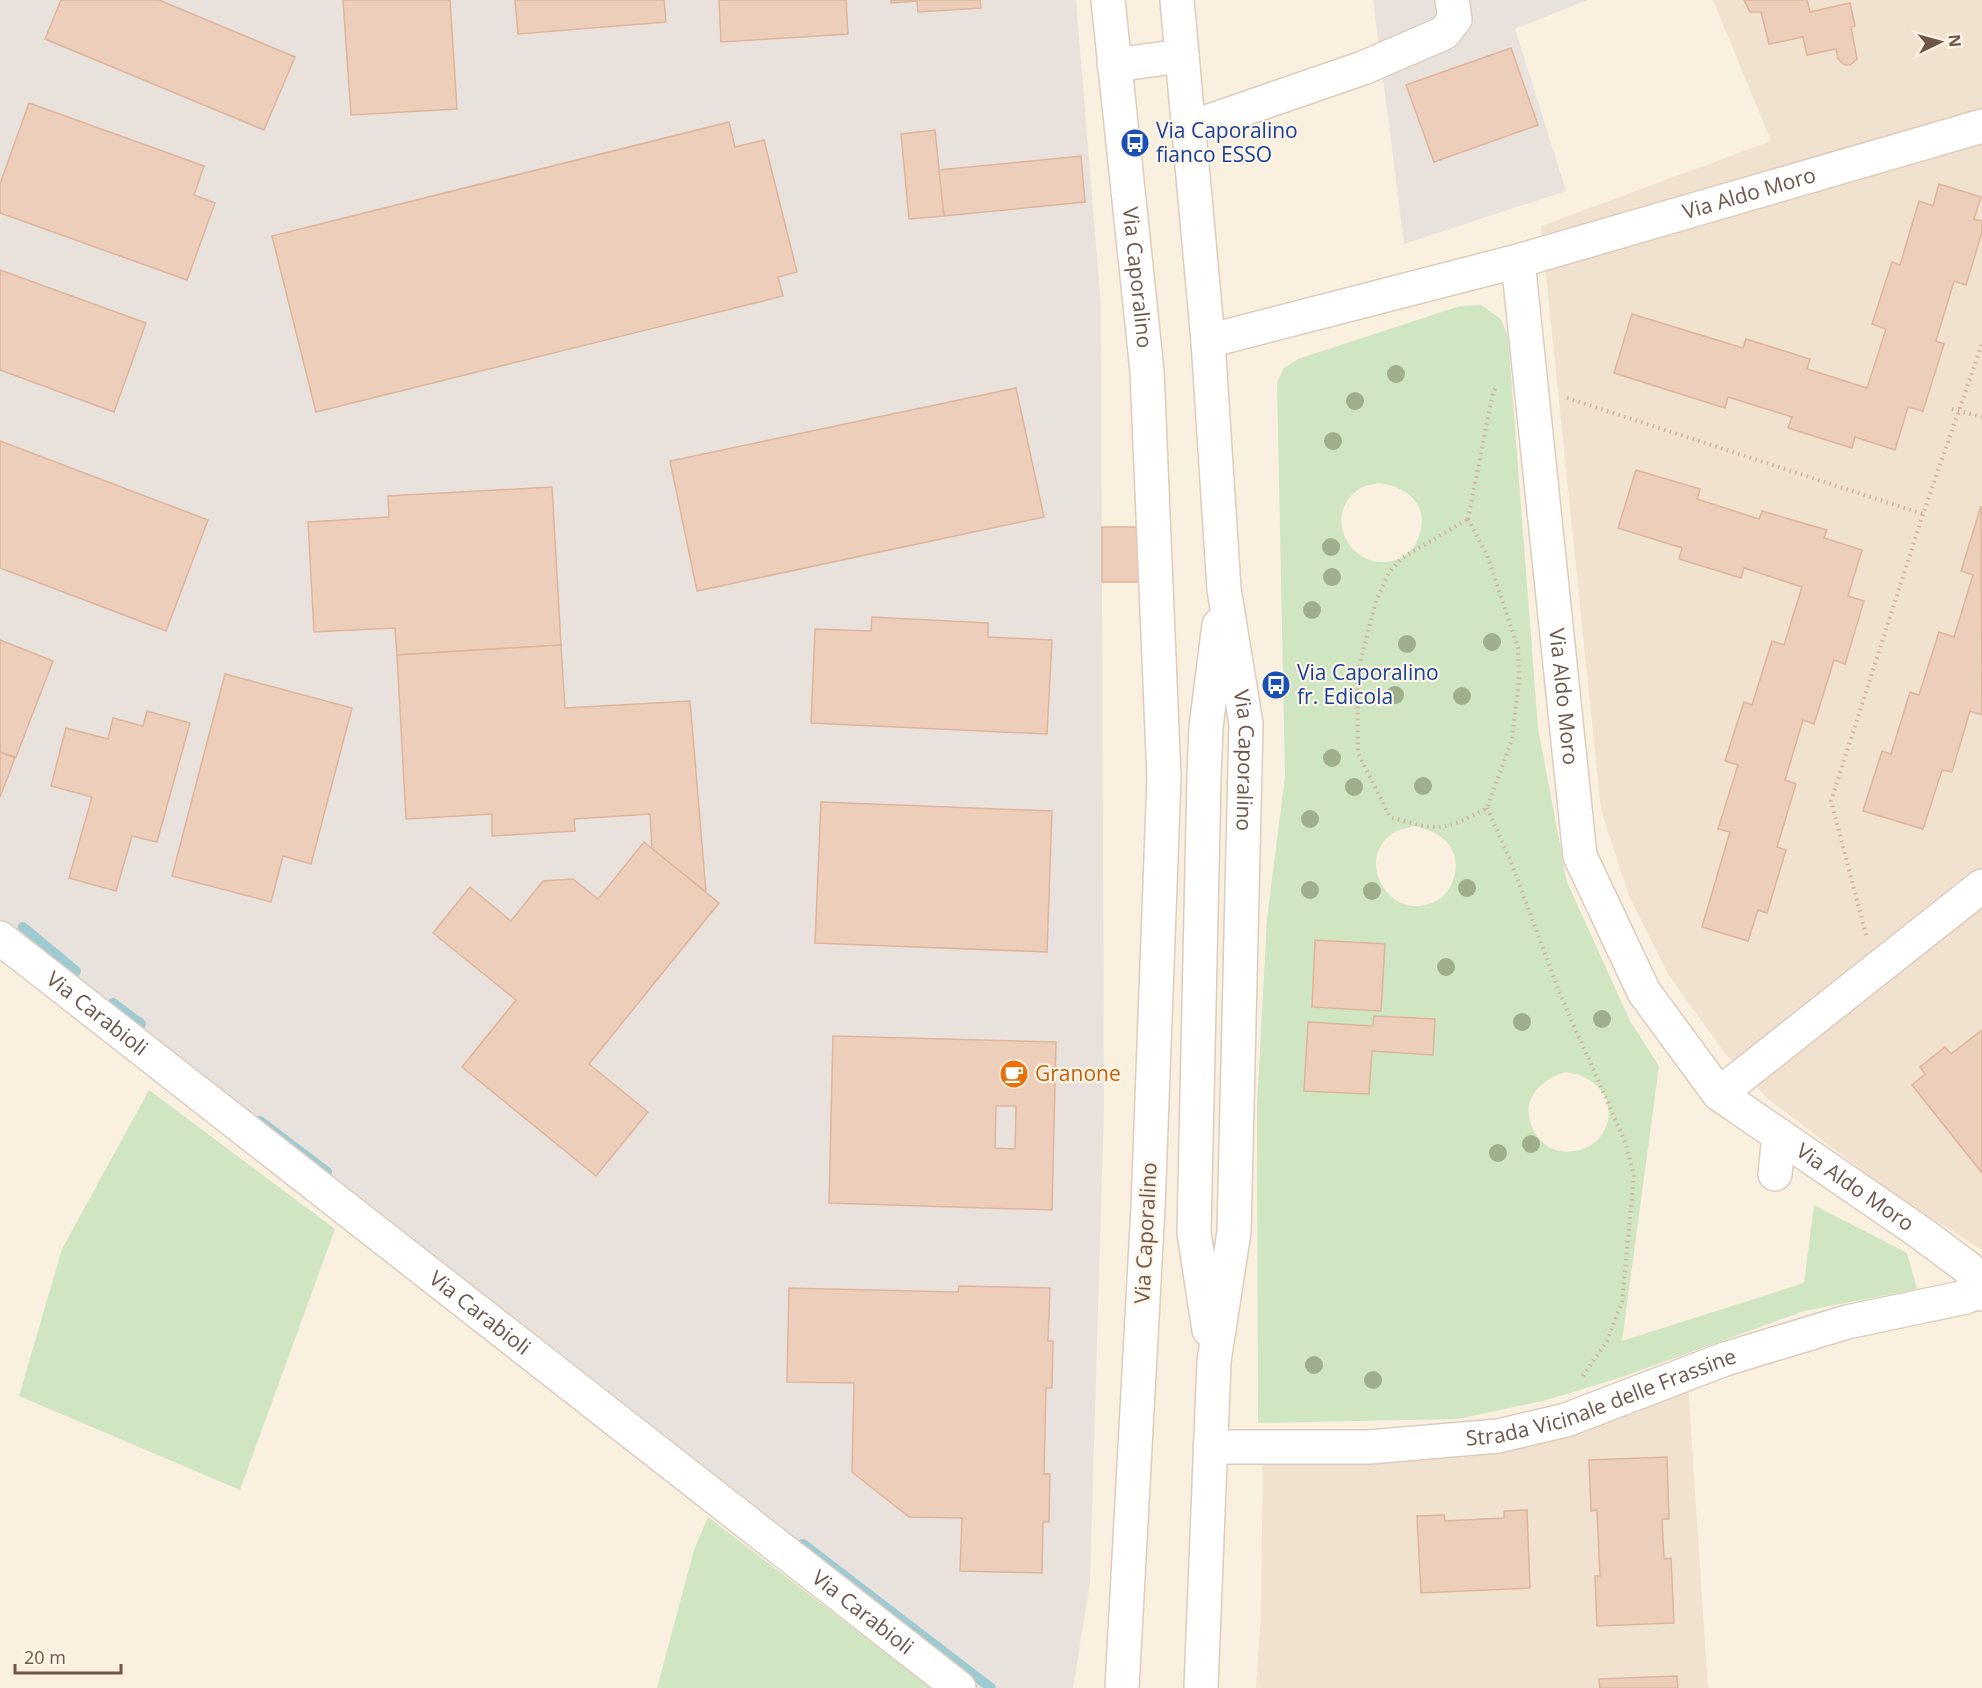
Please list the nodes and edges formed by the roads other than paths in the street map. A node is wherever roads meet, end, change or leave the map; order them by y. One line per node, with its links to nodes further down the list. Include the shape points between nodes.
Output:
1 (1108, 0): 5 (street, Via Caporalino)
2 (1177, 0): 4 (street, Via Caporalino)
3 (1452, 0): 7 (street, via 1455,19 1444,33 1363,69)
4 (1182, 56): 5 (street); 7 (street, Via Caporalino)
5 (1114, 65): 14 (street, Via Caporalino, via 1147,371)
6 (1982, 126): 8 (street, Via Aldo Moro)
7 (1189, 128): 9 (street, Via Caporalino)
8 (1518, 261): 10 (street, Via Aldo Moro); 17 (street, Via Aldo Moro, via 1580,856 1644,992 1697,1064)
9 (1205, 306): 10 (street, Via Aldo Moro); 11 (street, Via Caporalino)
10 (1283, 322): 11 (street, Via Aldo Moro)
11 (1208, 340): 12 (street, Via Caporalino)
12 (1224, 589): 13 (street, Via Caporalino, via 1206,727); 21 (street, Via Caporalino, via 1246,724 1234,1232)
13 (1204, 777): 14 (street, Via Caporalino); 21 (street, Via Caporalino, via 1194,1233)
14 (1164, 778): 25 (street, Via Caporalino, via 1148,1207)
15 (1982, 886): 17 (street)
16 (0, 938): 24 (street, Via Carabioli)
17 (1706, 1097): 18 (street, Via Aldo Moro)
18 (1779, 1135): 19 (street); 20 (street, Via Aldo Moro, via 1968,1268)
19 (1774, 1174)
20 (1979, 1292): 22 (street, Strada Vicinale delle Frassine, via 1847,1322 1725,1359 1566,1420 1498,1437 1381,1446)
21 (1214, 1361): 22 (street, Via Caporalino)
22 (1210, 1447): 23 (street, Via Caporalino)
23 (1201, 1686)
24 (959, 1688)
25 (1122, 1688)

